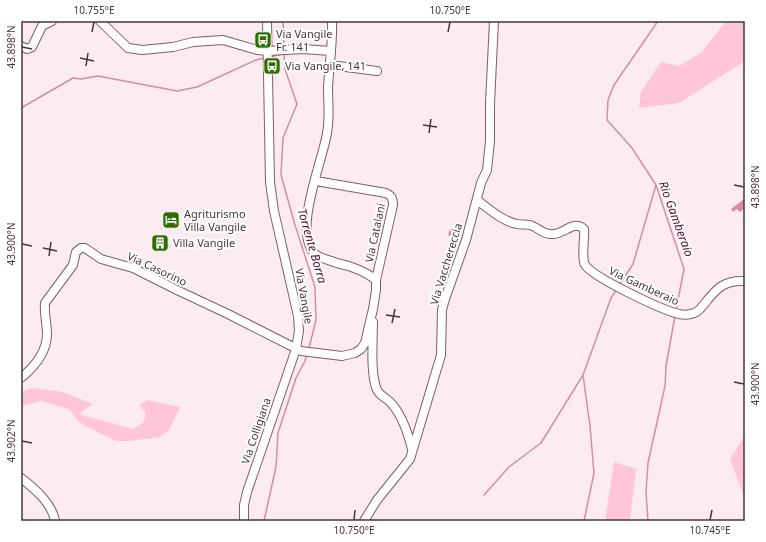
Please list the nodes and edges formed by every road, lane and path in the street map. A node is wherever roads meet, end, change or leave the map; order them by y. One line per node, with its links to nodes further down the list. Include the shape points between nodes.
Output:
1 (52, 21): 6 (street, via 42,26 32,47 27,49)
2 (100, 21): 8 (street, via 128,48 142,50 223,40)
3 (267, 21): 8 (street, Via Vangile)
4 (332, 21): 7 (street, Via Vangile)
5 (494, 21): 12 (street, Via Vacchereccia, via 488,164)
6 (21, 46)
7 (331, 50): 8 (street); 9 (street, Via Vangile)
8 (268, 51): 16 (street, Via Vangile, via 270,182 274,211 298,316)
9 (330, 65): 10 (street); 11 (street, Via Vangile, via 327,134)
10 (377, 72)
11 (316, 181): 13 (street, Via Vangile, via 308,204 311,249 322,258 353,267); 13 (street, Via Catalani, via 386,193 393,198)
12 (477, 200): 14 (street, Via Gamberaio, via 503,218 516,224 531,225 548,234 557,234 576,225 580,226 584,229 585,237 583,260 588,268 611,284 672,312 688,315 695,313 723,285); 18 (street, Via Vacchereccia, via 442,310 441,355)
13 (376, 280): 15 (street)
14 (745, 281)
15 (373, 309): 16 (street, via 365,343 355,353 342,356); 18 (street, via 374,382 380,395 389,401 400,418 409,435)
16 (298, 350): 17 (street, Via Casorino, via 134,268 100,259 85,248 81,248 45,303 46,345 36,362); 21 (street, Via Colligiana, via 247,492)
17 (21, 378)
18 (412, 449): 22 (street, Via Vacchereccia, via 407,464 377,500)
19 (21, 478): 20 (street, via 46,501)
20 (55, 521)
21 (244, 521)
22 (364, 521)

